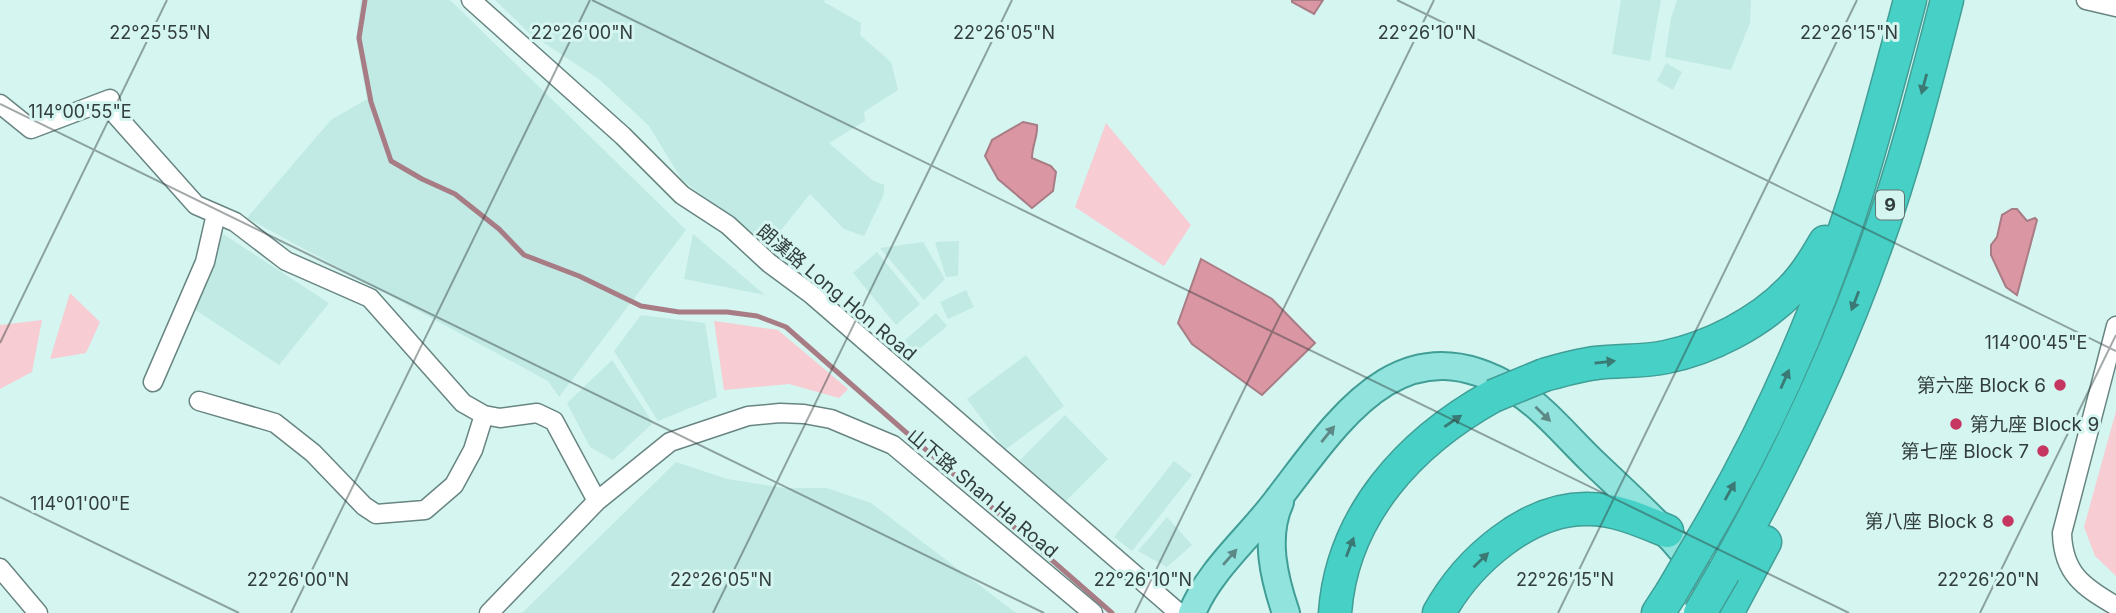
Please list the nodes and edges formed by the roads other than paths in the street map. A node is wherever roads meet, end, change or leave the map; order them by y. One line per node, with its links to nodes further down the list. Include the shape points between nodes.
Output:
1 (471, 0): 23 (street, 朗漢路 Long Hon Road, via 682,195 728,225 811,294)
2 (2086, 0): 4 (street)
3 (1909, 5): 6 (highway, 9)
4 (2116, 7)
5 (1945, 9): 17 (highway, 9, one-way to 17, via 1877,244)
6 (1885, 99): 18 (highway, 9, one-way to 6, bridge, via 1751,451 1789,370 1851,210); 26 (highway, one-way to 6, bridge, via 1339,581 1360,523 1377,495 1440,430 1493,397 1544,375 1698,348 1790,291 1825,243)
7 (0, 104): 8 (street, via 31,129 110,99 114,113 197,205)
8 (216, 214): 10 (street, via 205,262); 12 (street, via 235,222 286,261 370,298 463,403)
9 (2116, 326): 19 (street, via 2062,533 2062,552 2075,578)
10 (153, 382)
11 (199, 401): 12 (street, via 275,423 376,514 425,510 454,485 473,450)
12 (484, 415): 14 (street, via 500,418 537,413 554,421)
13 (1287, 488): 15 (main road, one-way to 15, via 1367,393 1402,374 1452,367 1489,376 1527,399); 24 (main road, one-way to 13, via 1217,572); 25 (main road, via 1274,519 1272,543)
14 (597, 501): 21 (street, 山下路 Shan Ha Road); 22 (street, 山下路 Shan Ha Road, via 670,442 748,416 804,414 831,419 893,445)
15 (1667, 531): 17 (main road); 27 (highway, one-way to 15, via 1453,590 1500,542 1547,516 1571,510 1606,510)
16 (0, 568): 20 (street)
17 (1729, 597): 28 (highway, 9, bridge)
18 (1664, 603)
19 (2116, 606)
20 (38, 613)
21 (489, 613)
22 (1093, 613)
23 (1178, 613)
24 (1192, 613)
25 (1286, 613)
26 (1335, 613)
27 (1439, 613)
28 (1700, 613)

